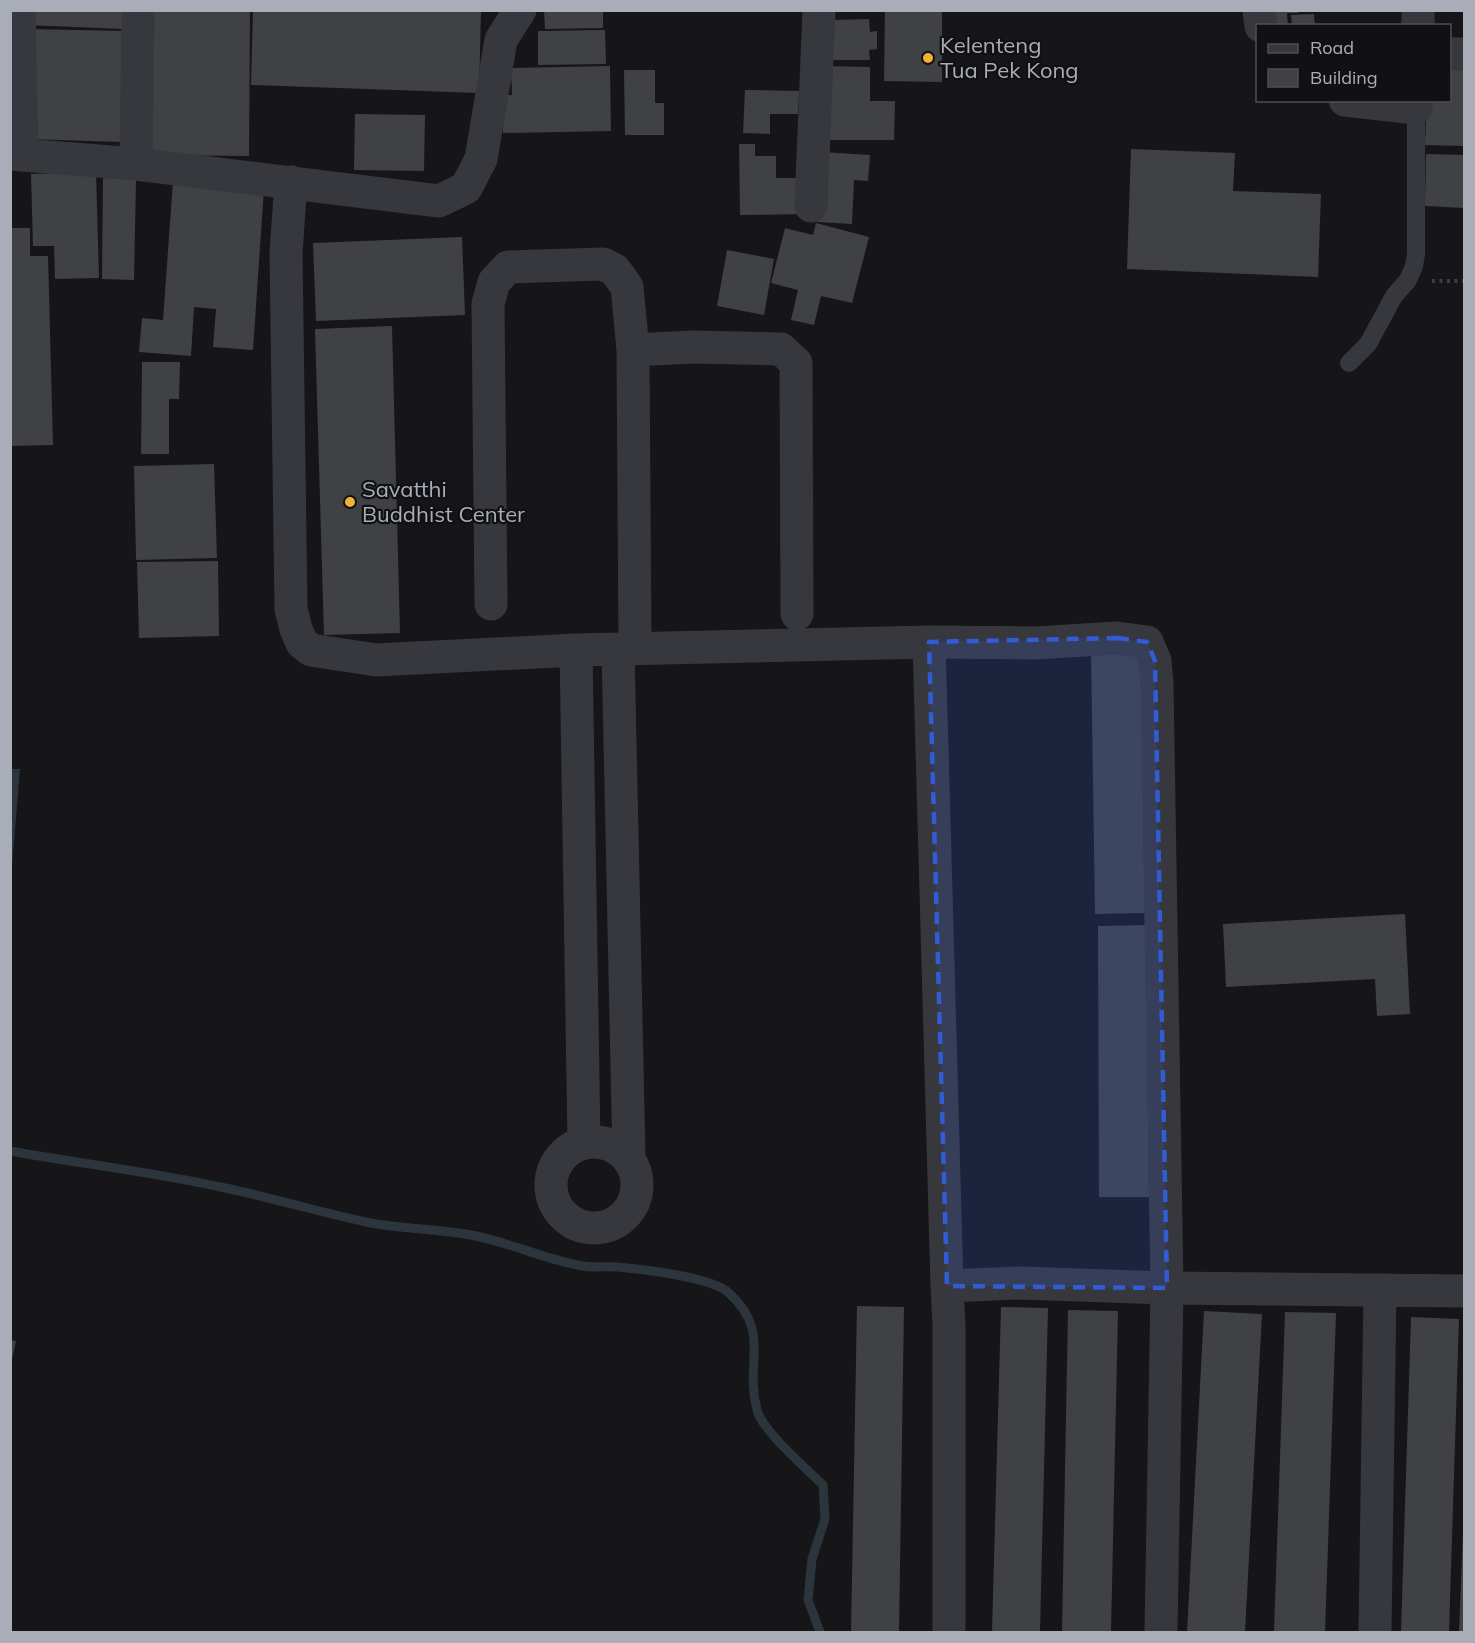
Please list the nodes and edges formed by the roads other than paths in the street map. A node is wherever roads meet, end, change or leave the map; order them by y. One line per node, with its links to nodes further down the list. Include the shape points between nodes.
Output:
1 (19, 10): 7 (street)
2 (138, 10): 8 (street)
3 (520, 10): 9 (street, via 501,40 481,159 466,188 439,201)
4 (819, 10): 10 (street)
5 (1380, 102): 6 (street)
6 (1416, 104): 12 (lane, via 1414,266 1368,344)
7 (16, 155): 8 (street)
8 (136, 164): 9 (street)
9 (291, 182): 17 (street, via 286,253 291,609 302,643 311,650 376,660)
10 (811, 206)
11 (633, 350): 13 (street, via 627,287 615,270 603,264 508,267 494,282 488,304); 14 (street, via 693,346 780,349 796,363); 16 (street)
12 (1349, 363)
13 (491, 604)
14 (797, 614)
15 (929, 642): 16 (street); 20 (street); 21 (street, via 1035,643 1118,638 1147,642 1155,662)
16 (627, 649): 17 (street); 19 (street)
17 (576, 650): 18 (street)
18 (584, 1142): 19 (street, via 600,1141); 19 (street, via 567,1150 555,1165 550,1183 554,1202 564,1218 580,1227 598,1229 616,1223 630,1210 638,1193 637,1175)
19 (629, 1158)
20 (947, 1286): 21 (street, via 1020,1283); 24 (street)
21 (1167, 1288): 22 (street); 25 (street)
22 (1380, 1290): 23 (street); 26 (street)
23 (1464, 1291)
24 (949, 1632)
25 (1161, 1632)
26 (1375, 1632)

